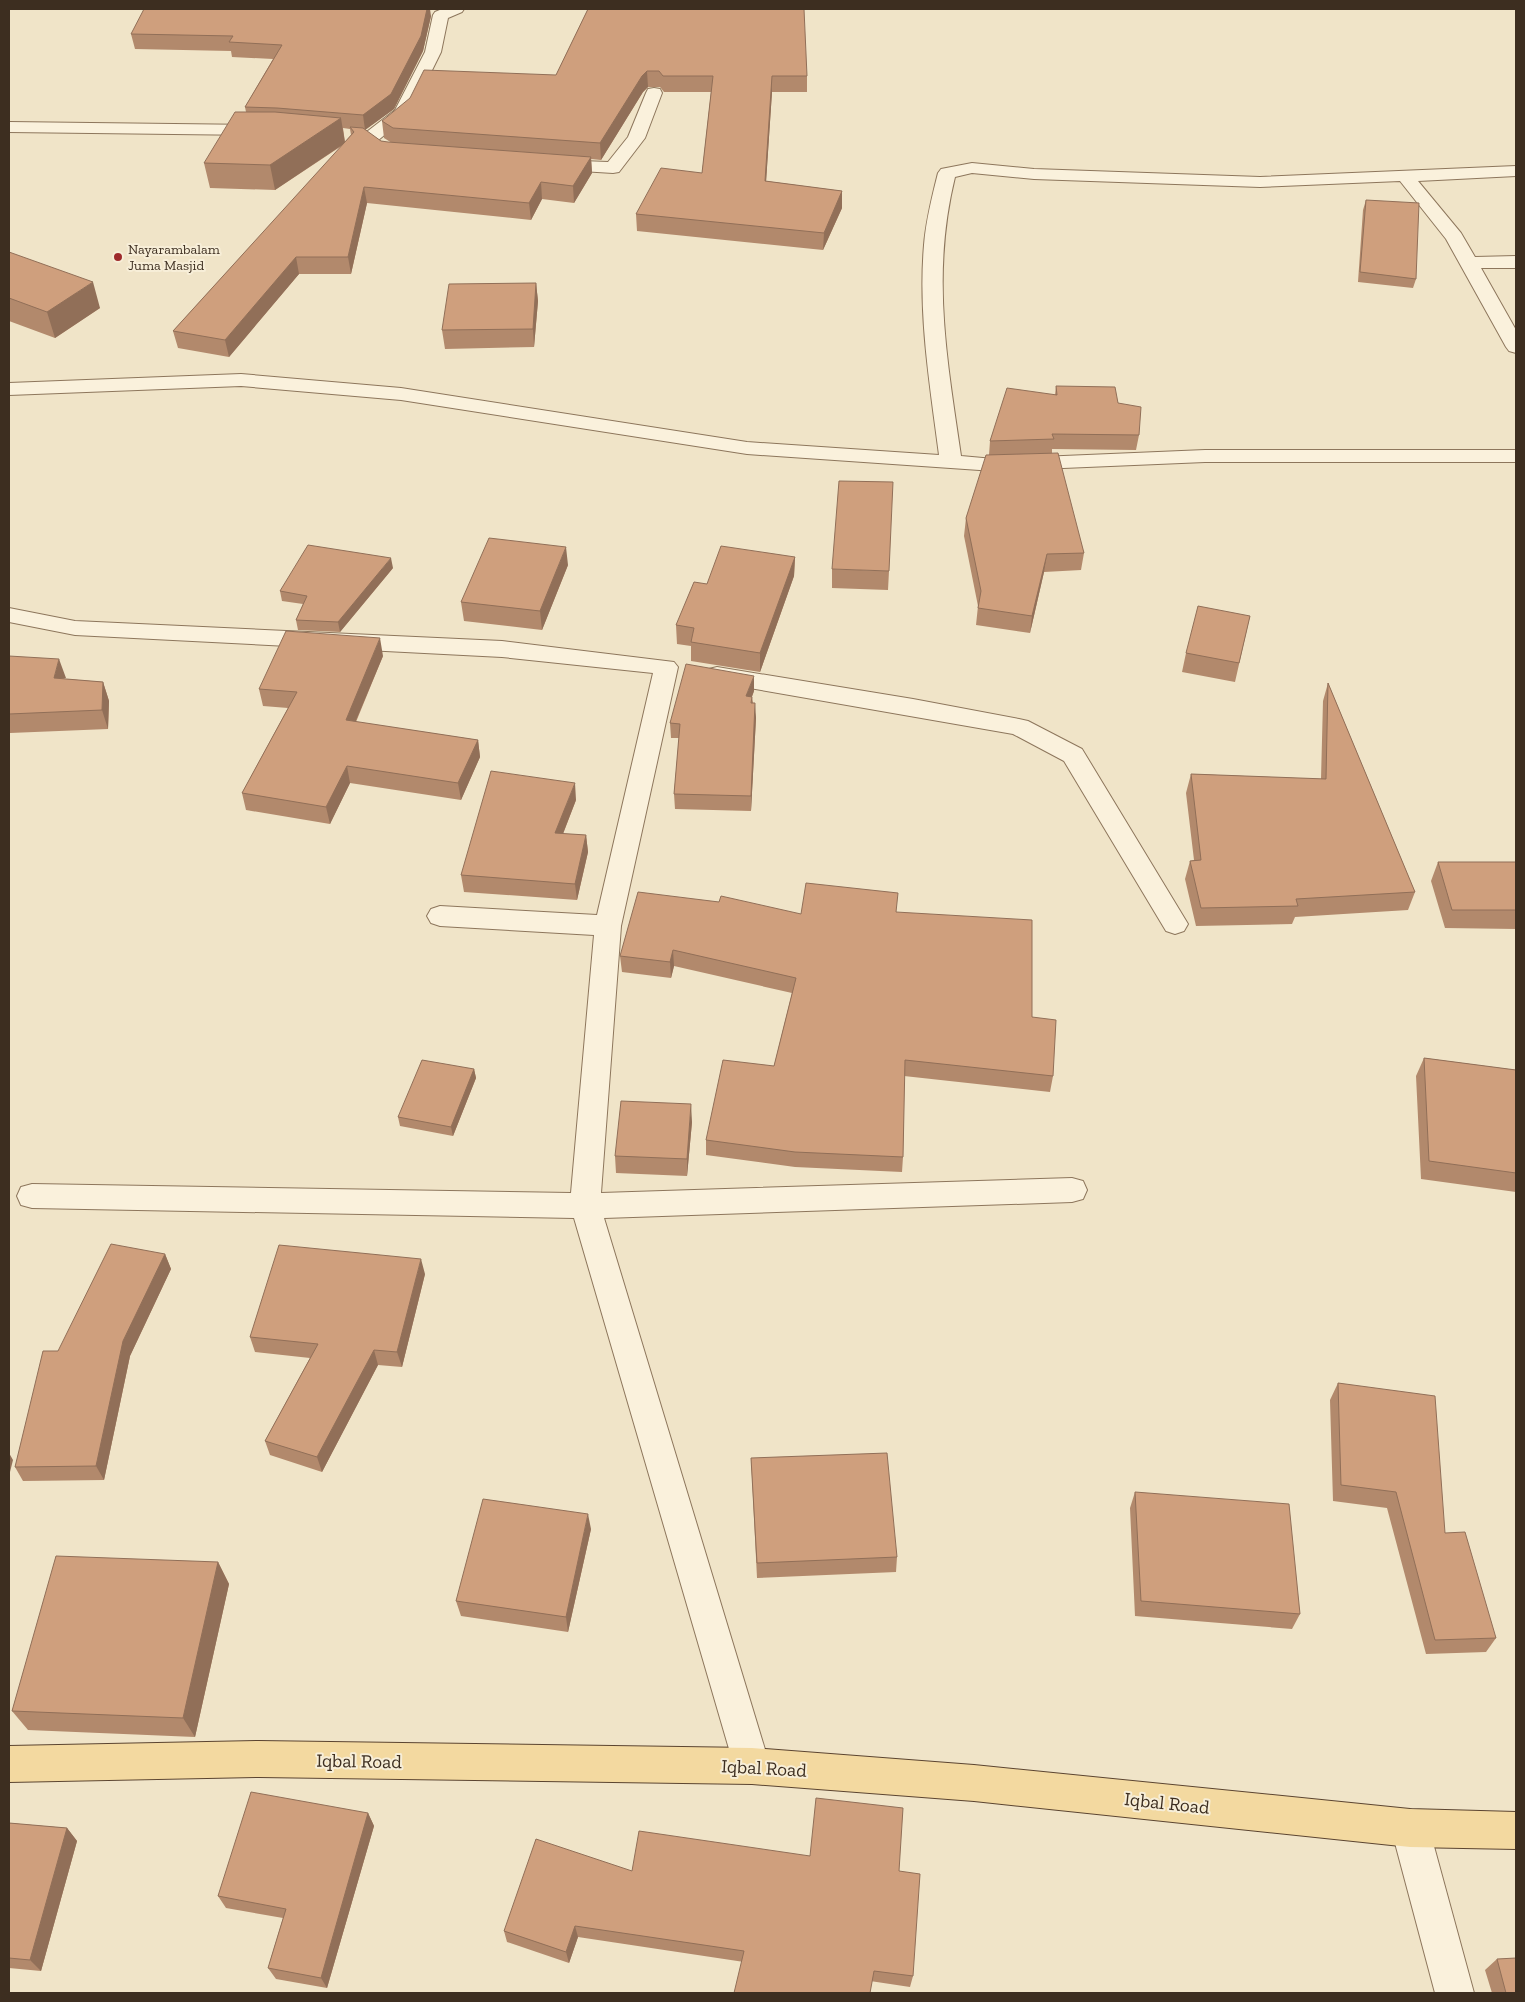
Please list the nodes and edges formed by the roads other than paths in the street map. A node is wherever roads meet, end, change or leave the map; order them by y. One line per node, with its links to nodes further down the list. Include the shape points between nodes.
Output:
1 (456, 9): 5 (street, via 440,15 433,52 402,113 377,142)
2 (654, 93): 6 (street, via 636,138 613,168)
3 (9, 127): 4 (street)
4 (280, 130)
5 (352, 136)
6 (542, 164)
7 (1516, 171): 8 (street)
8 (1404, 175): 10 (street, via 1454,237); 14 (street, via 1260,182 972,168 947,173 939,200 931,264 932,311)
9 (1516, 262): 10 (street)
10 (1470, 263): 11 (street)
11 (1516, 347)
12 (9, 389): 14 (street, via 241,380 401,394 747,448)
13 (1516, 456): 14 (street, via 1205,456 994,464)
14 (951, 462)
15 (9, 615): 16 (street, via 76,628 502,649)
16 (682, 670): 18 (street, via 1019,727 1073,755); 19 (street)
17 (440, 916): 19 (street)
18 (1176, 924)
19 (608, 926): 22 (street)
20 (1072, 1190): 22 (street)
21 (32, 1196): 22 (street)
22 (585, 1206): 24 (street)
23 (9, 1764): 24 (main road, Iqbal Road, via 259,1759)
24 (752, 1766): 25 (main road, Iqbal Road, via 974,1782)
25 (1410, 1828): 26 (main road, Iqbal Road); 27 (street)
26 (1516, 1831)
27 (1455, 1993)

